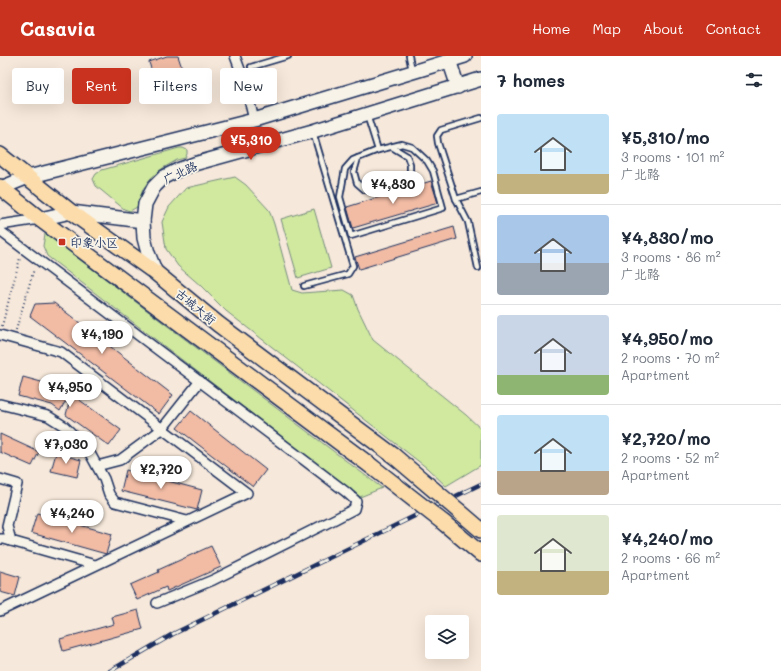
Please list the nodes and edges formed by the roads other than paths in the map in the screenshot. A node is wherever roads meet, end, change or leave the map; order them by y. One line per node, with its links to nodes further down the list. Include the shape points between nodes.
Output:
1 (234, 56): 12 (street, via 245,84)
2 (288, 56): 6 (lane)
3 (409, 56): 7 (lane)
4 (465, 56): 5 (main road)
5 (449, 60): 7 (main road); 9 (main road)
6 (251, 67)
7 (412, 72): 12 (main road)
8 (481, 79): 9 (main road, 广北路)
9 (458, 87): 10 (main road, 广北路)
10 (367, 115): 13 (main road, 广北路); 15 (lane)
11 (481, 118): 21 (lane, via 441,130 437,136)
12 (254, 120): 18 (main road)
13 (313, 131): 24 (main road, 广北路, via 194,164 164,177 154,186 146,204); 29 (lane, via 353,266 348,274)
14 (392, 147): 15 (lane); 17 (lane, via 406,156 410,164 410,173 405,180 365,190 357,183 354,172); 17 (lane, via 402,144 412,147 427,161 433,171 443,208 351,236 340,197 345,169)
15 (378, 150): 17 (lane)
16 (0, 155): 18 (main road, 古城大街)
17 (358, 158)
18 (28, 177): 19 (main road); 22 (main road, 古城大街)
19 (1, 187): 23 (main road, 古城大街)
20 (481, 192): 21 (lane)
21 (456, 199): 27 (lane, via 468,222)
22 (71, 212): 23 (main road); 24 (main road); 28 (main road, 古城大街)
23 (40, 218): 25 (street); 41 (main road, 古城大街, bridge, via 371,466)
24 (143, 221): 28 (main road, 广北路, via 144,238)
25 (0, 225)
26 (0, 231): 31 (street)
27 (478, 268)
28 (156, 273): 38 (main road, 古城大街, bridge, via 218,324 394,456)
29 (304, 286)
30 (0, 335): 33 (street, via 61,352)
31 (200, 381): 33 (street); 43 (street, via 356,501 354,509 335,519 213,580)
32 (0, 404): 34 (street, via 48,416 64,426 87,448)
33 (162, 429): 34 (street, via 120,460); 36 (street, via 247,493)
34 (97, 466): 36 (street, via 115,502)
35 (0, 479): 37 (street, via 17,484)
36 (187, 521): 42 (street)
37 (4, 525): 40 (street)
38 (481, 530)
39 (0, 539): 40 (street)
40 (11, 541): 42 (street)
41 (481, 554)
42 (96, 565): 44 (street)
43 (157, 604)
44 (2, 609)

